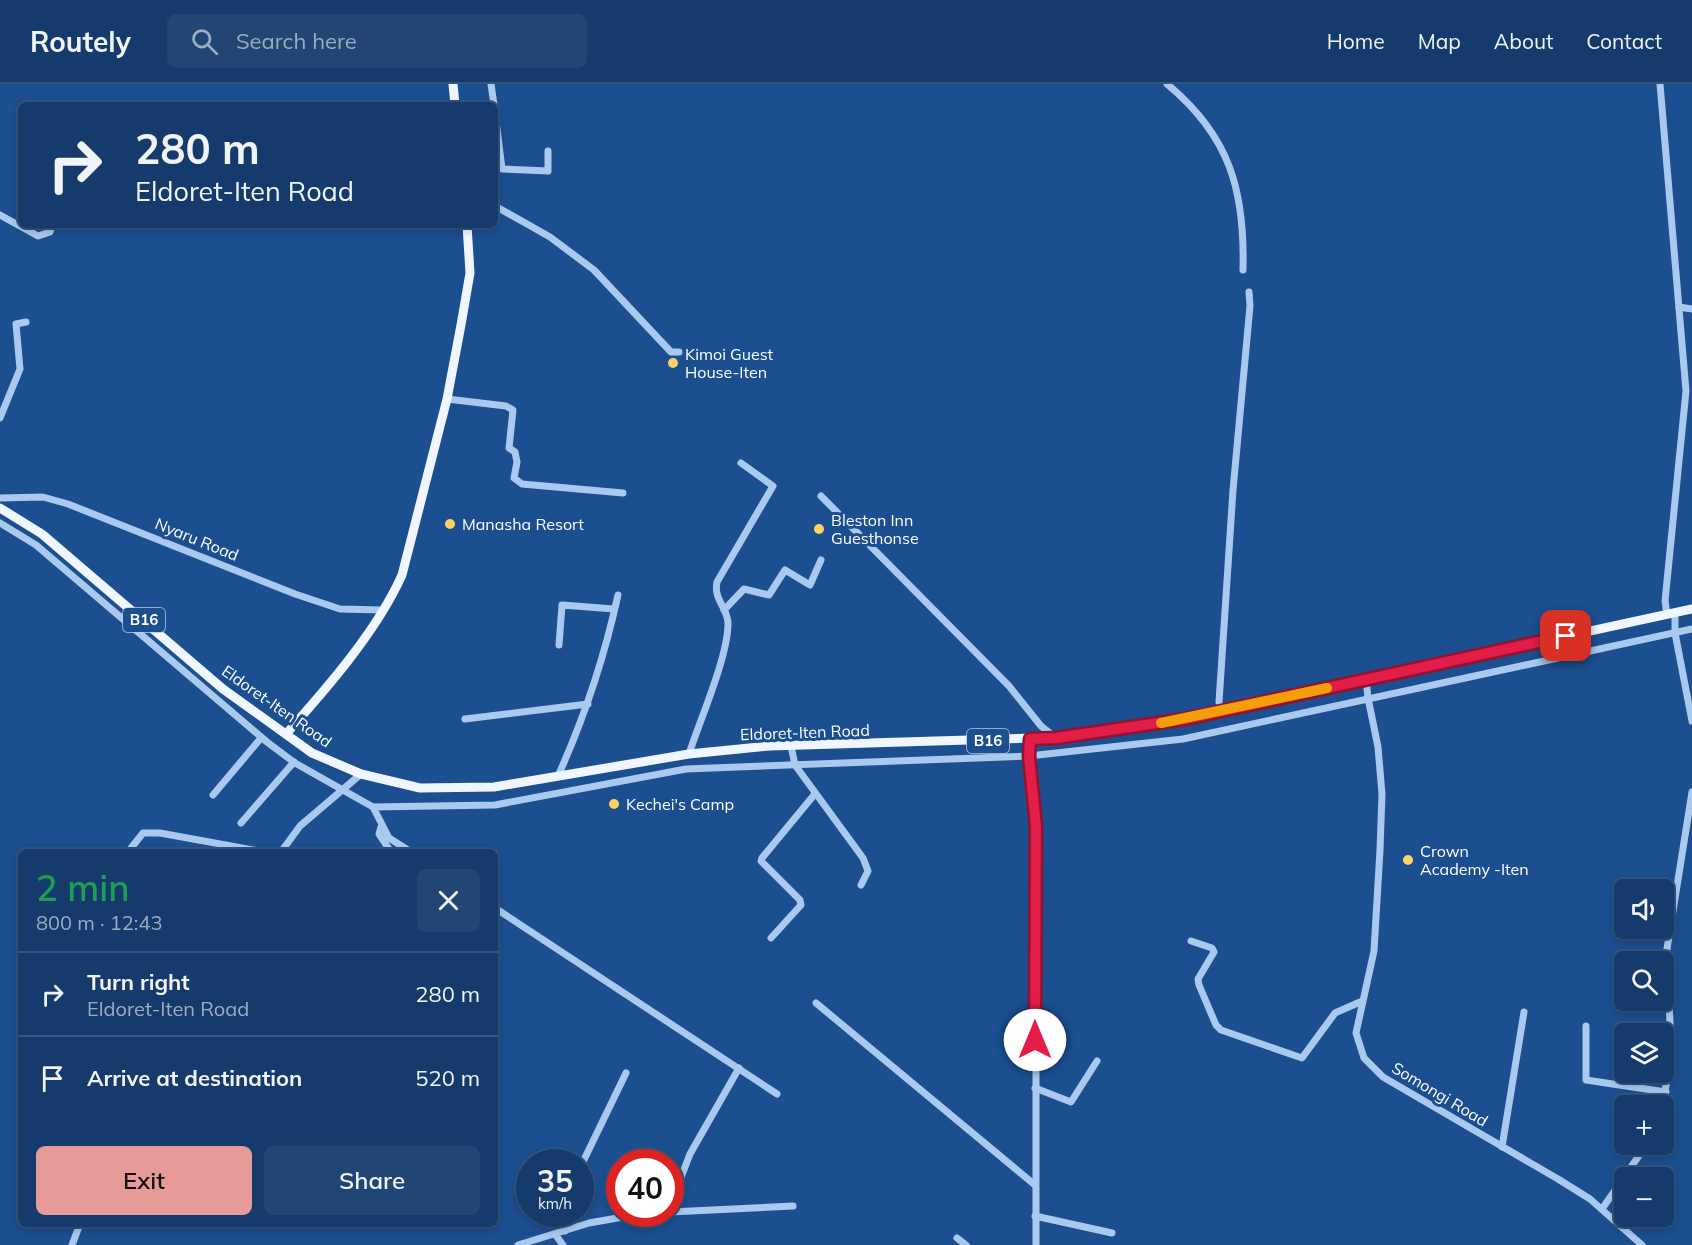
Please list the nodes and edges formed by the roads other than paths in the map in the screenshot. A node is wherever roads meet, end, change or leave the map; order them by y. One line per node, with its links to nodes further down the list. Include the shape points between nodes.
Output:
1 (453, 84): 5 (main road)
2 (491, 84): 6 (street)
3 (1167, 84): 15 (street, via 1210,127 1230,165 1244,227)
4 (1660, 84): 17 (street)
5 (455, 102)
6 (494, 102)
7 (498, 137): 8 (street, via 502,169 548,171)
8 (548, 151)
9 (498, 208): 20 (street, via 550,237 594,270 671,352)
10 (0, 215): 11 (street)
11 (18, 225)
12 (24, 228): 13 (street, via 38,236)
13 (51, 228)
14 (467, 228): 21 (main road, via 470,273)
15 (1243, 270)
16 (1249, 292): 43 (street)
17 (1679, 307): 18 (street); 37 (street, via 1686,391 1665,601)
18 (1692, 309)
19 (26, 322): 22 (street, via 16,324 20,369)
20 (679, 351)
21 (447, 399): 24 (street, via 513,410 509,448 515,452 517,462 514,478 522,484); 33 (main road, via 402,575)
22 (0, 418)
23 (741, 464): 36 (street, via 773,486 717,582 715,591)
24 (623, 493)
25 (821, 496): 49 (street)
26 (0, 498): 33 (street, Nyaru Road, via 43,497 340,609)
27 (0, 508): 30 (main road, Eldoret-Iten Road / B16, via 42,534)
28 (0, 523): 32 (street, via 36,545)
29 (821, 561): 36 (street, via 810,585 784,570 769,595 744,590)
30 (114, 594): 32 (street); 47 (main road, Eldoret-Iten Road / B16, via 223,689)
31 (618, 595): 34 (street)
32 (105, 605): 48 (street)
33 (384, 606): 47 (main road, via 340,670)
34 (614, 609): 40 (street, via 562,605); 44 (street, via 604,659)
35 (1692, 609): 37 (main road, Eldoret-Iten Road / B16)
36 (724, 610): 52 (street, via 729,623 724,647)
37 (1671, 614): 39 (street); 41 (main road, Eldoret-Iten Road / B16)
38 (1692, 629): 39 (street)
39 (1675, 633): 42 (street); 46 (street)
40 (559, 645)
41 (1366, 679): 42 (street, Somongi Road); 49 (main road, Eldoret-Iten Road / B16, via 1185,719)
42 (1368, 698): 53 (street, via 1183,739); 74 (street, Somongi Road, via 1378,747 1381,828 1374,951)
43 (1219, 702)
44 (588, 704): 45 (street); 57 (street)
45 (465, 719)
46 (1692, 721)
47 (286, 734): 56 (main road, Eldoret-Iten Road / B16, via 312,753)
48 (261, 738): 54 (street); 60 (street)
49 (1056, 738): 50 (main road, Eldoret-Iten Road / B16)
50 (1030, 739): 51 (main road, Eldoret-Iten Road / B16); 53 (street)
51 (791, 746): 52 (main road, Eldoret-Iten Road / B16); 55 (street)
52 (689, 754): 57 (main road, Eldoret-Iten Road / B16)
53 (1029, 756): 55 (street); 81 (street, via 1036,826)
54 (294, 762): 58 (street); 63 (street)
55 (795, 765): 61 (street); 62 (street, via 686,770 495,805)
56 (361, 774): 57 (main road, Eldoret-Iten Road / B16, via 420,788 451,789 495,787); 58 (street)
57 (558, 776)
58 (343, 789): 62 (street); 67 (street, via 300,826)
59 (1692, 792): 82 (street, via 1666,955 1672,1055)
60 (213, 795)
61 (814, 795): 70 (street, via 863,858 868,871); 72 (street, via 761,861 801,905)
62 (373, 807): 64 (street)
63 (241, 823)
64 (381, 828): 68 (street, via 379,834); 69 (street)
65 (131, 849): 66 (street, via 144,833 160,833)
66 (248, 849)
67 (283, 849)
68 (389, 849)
69 (406, 849)
70 (861, 885)
71 (498, 910): 79 (street)
72 (771, 938)
73 (1191, 940): 74 (street, via 1214,952 1198,979 1221,1030 1302,1058 1335,1013)
74 (1360, 1002): 85 (street, Somongi Road, via 1356,1033 1359,1048 1374,1069)
75 (816, 1003): 89 (street)
76 (1524, 1012): 85 (street)
77 (1586, 1026): 82 (street, via 1586,1080)
78 (1097, 1061): 81 (street, via 1071,1102)
79 (739, 1068): 83 (street); 88 (street)
80 (626, 1073): 86 (street)
81 (1035, 1088): 89 (street)
82 (1666, 1092): 84 (street)
83 (777, 1094)
84 (1665, 1095)
85 (1502, 1147): 91 (street, Somongi Road)
86 (589, 1149)
87 (1639, 1155): 91 (street)
88 (684, 1170)
89 (1035, 1185): 93 (street)
90 (793, 1206): 92 (street)
91 (1602, 1209): 106 (street, Somongi Road)
92 (684, 1211)
93 (1035, 1216): 98 (street); 105 (street)
94 (606, 1220): 97 (street)
95 (79, 1227): 101 (street)
96 (566, 1227): 97 (street)
97 (565, 1231): 99 (street)
98 (1112, 1233)
99 (555, 1234): 102 (street); 103 (street)
100 (957, 1238): 104 (street)
101 (72, 1245)
102 (518, 1245)
103 (563, 1245)
104 (966, 1245)
105 (1036, 1245)
106 (1642, 1245)

